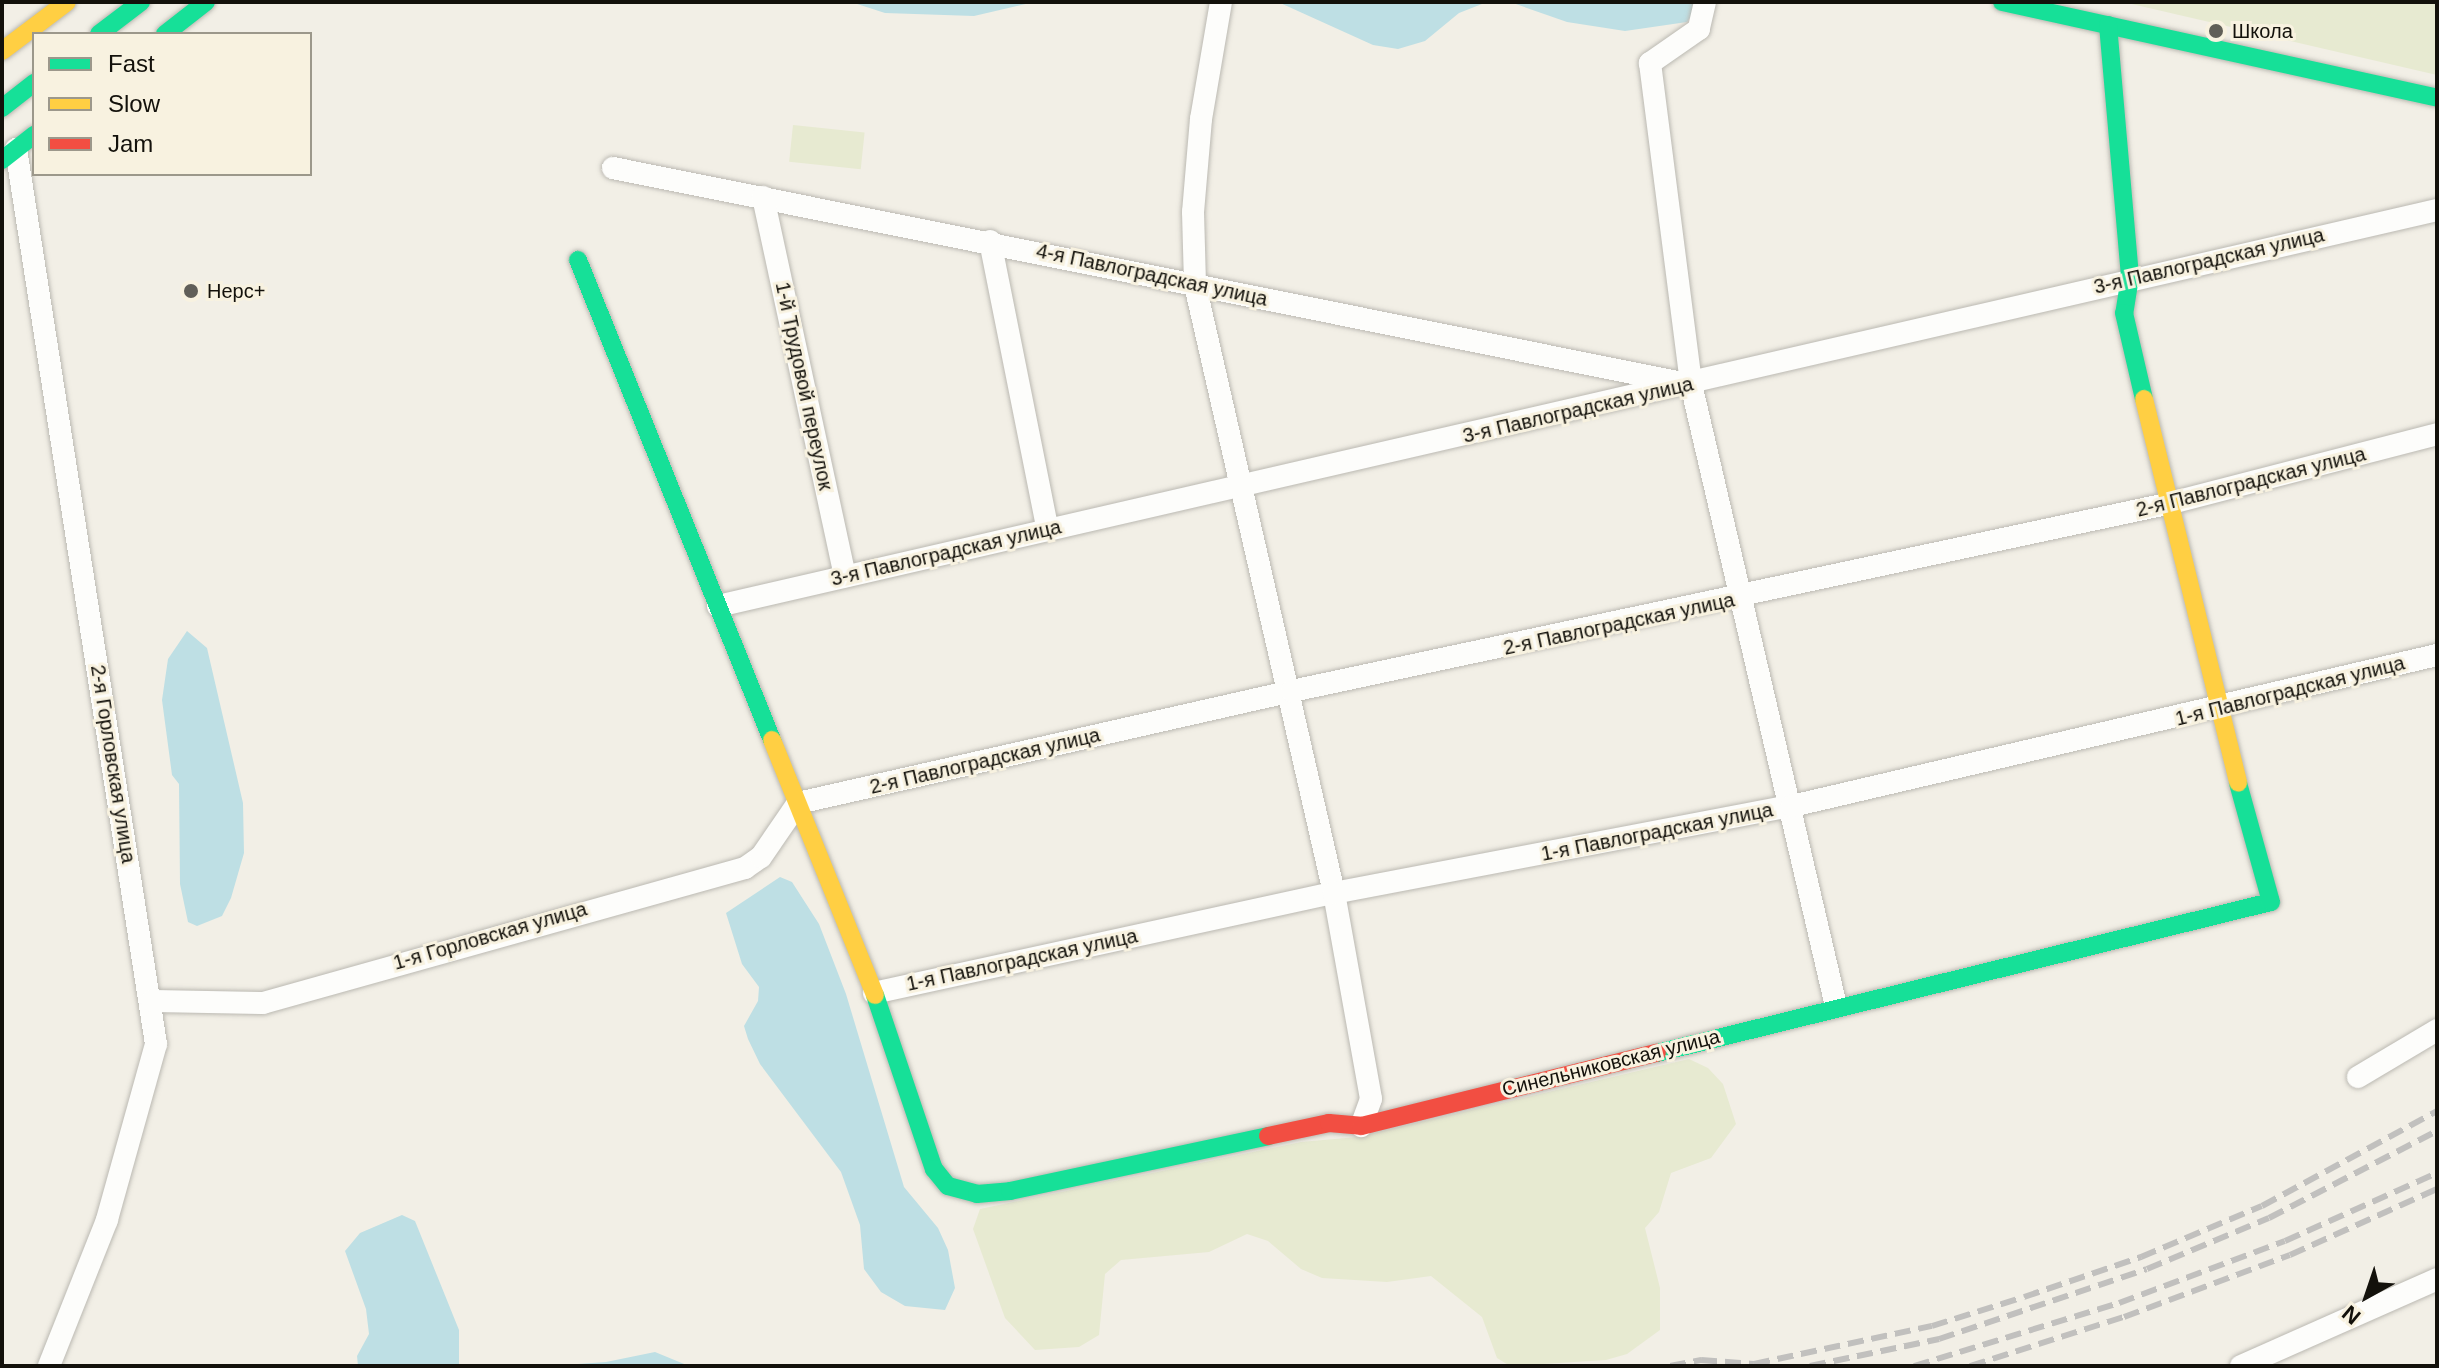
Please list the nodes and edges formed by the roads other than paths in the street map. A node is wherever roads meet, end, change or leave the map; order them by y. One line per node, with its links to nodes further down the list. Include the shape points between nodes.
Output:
1 (67, 2): 10 (street)
2 (141, 2): 8 (street)
3 (206, 2): 9 (street)
4 (1221, 2): 21 (street, via 1201,119 1193,212)
5 (1705, 2): 22 (street, via 1699,29 1650,63)
6 (2002, 2): 7 (street)
7 (2108, 25): 12 (street); 20 (street)
8 (102, 32)
9 (168, 32)
10 (2, 51)
11 (32, 85): 13 (street)
12 (2437, 98)
13 (2, 108)
14 (17, 148): 37 (street, 2-я Горловская улица)
15 (613, 168): 16 (street, 4-я Павлоградская улица)
16 (763, 197): 18 (street, 4-я Павлоградская улица); 27 (street, 1-й Трудовой переулок)
17 (2437, 210): 20 (street, 3-я Павлоградская улица)
18 (990, 241): 21 (street, 4-я Павлоградская улица); 26 (street)
19 (578, 260): 29 (street)
20 (2130, 277): 22 (street, 3-я Павлоградская улица); 25 (street, via 2124,313)
21 (1195, 285): 22 (street, 4-я Павлоградская улица); 24 (street)
22 (1691, 384): 24 (street, 3-я Павлоградская улица); 28 (street)
23 (2437, 434): 25 (street, 2-я Павлоградская улица)
24 (1241, 485): 26 (street, 3-я Павлоградская улица); 31 (street)
25 (2171, 503): 28 (street, 2-я Павлоградская улица); 32 (street)
26 (1048, 530): 27 (street, 3-я Павлоградская улица)
27 (845, 576): 29 (street, 3-я Павлоградская улица)
28 (1742, 599): 31 (street, 2-я Павлоградская улица); 34 (street)
29 (718, 606): 33 (street)
30 (2437, 655): 32 (street, 1-я Павлоградская улица)
31 (1292, 691): 33 (street, 2-я Павлоградская улица); 35 (street)
32 (2218, 709): 34 (street, 1-я Павлоградская улица); 38 (street, Синельниковская улица, via 2271,902)
33 (798, 803): 36 (street); 37 (street, 1-я Горловская улица, via 761,857 745,868 263,1003)
34 (1792, 806): 35 (street, 1-я Павлоградская улица); 38 (street)
35 (1334, 893): 36 (street, 1-я Павлоградская улица); 41 (street, via 1371,1099)
36 (874, 993): 41 (street, Синельниковская улица, via 934,1169 948,1186 977,1194 1329,1123)
37 (152, 1001): 43 (street, 2-я Горловская улица, via 156,1044 107,1220)
38 (1836, 1006): 41 (street, Синельниковская улица)
39 (2437, 1030): 40 (street)
40 (2358, 1077)
41 (1361, 1126)
42 (2437, 1279): 44 (street)
43 (49, 1366)
44 (2241, 1366)

